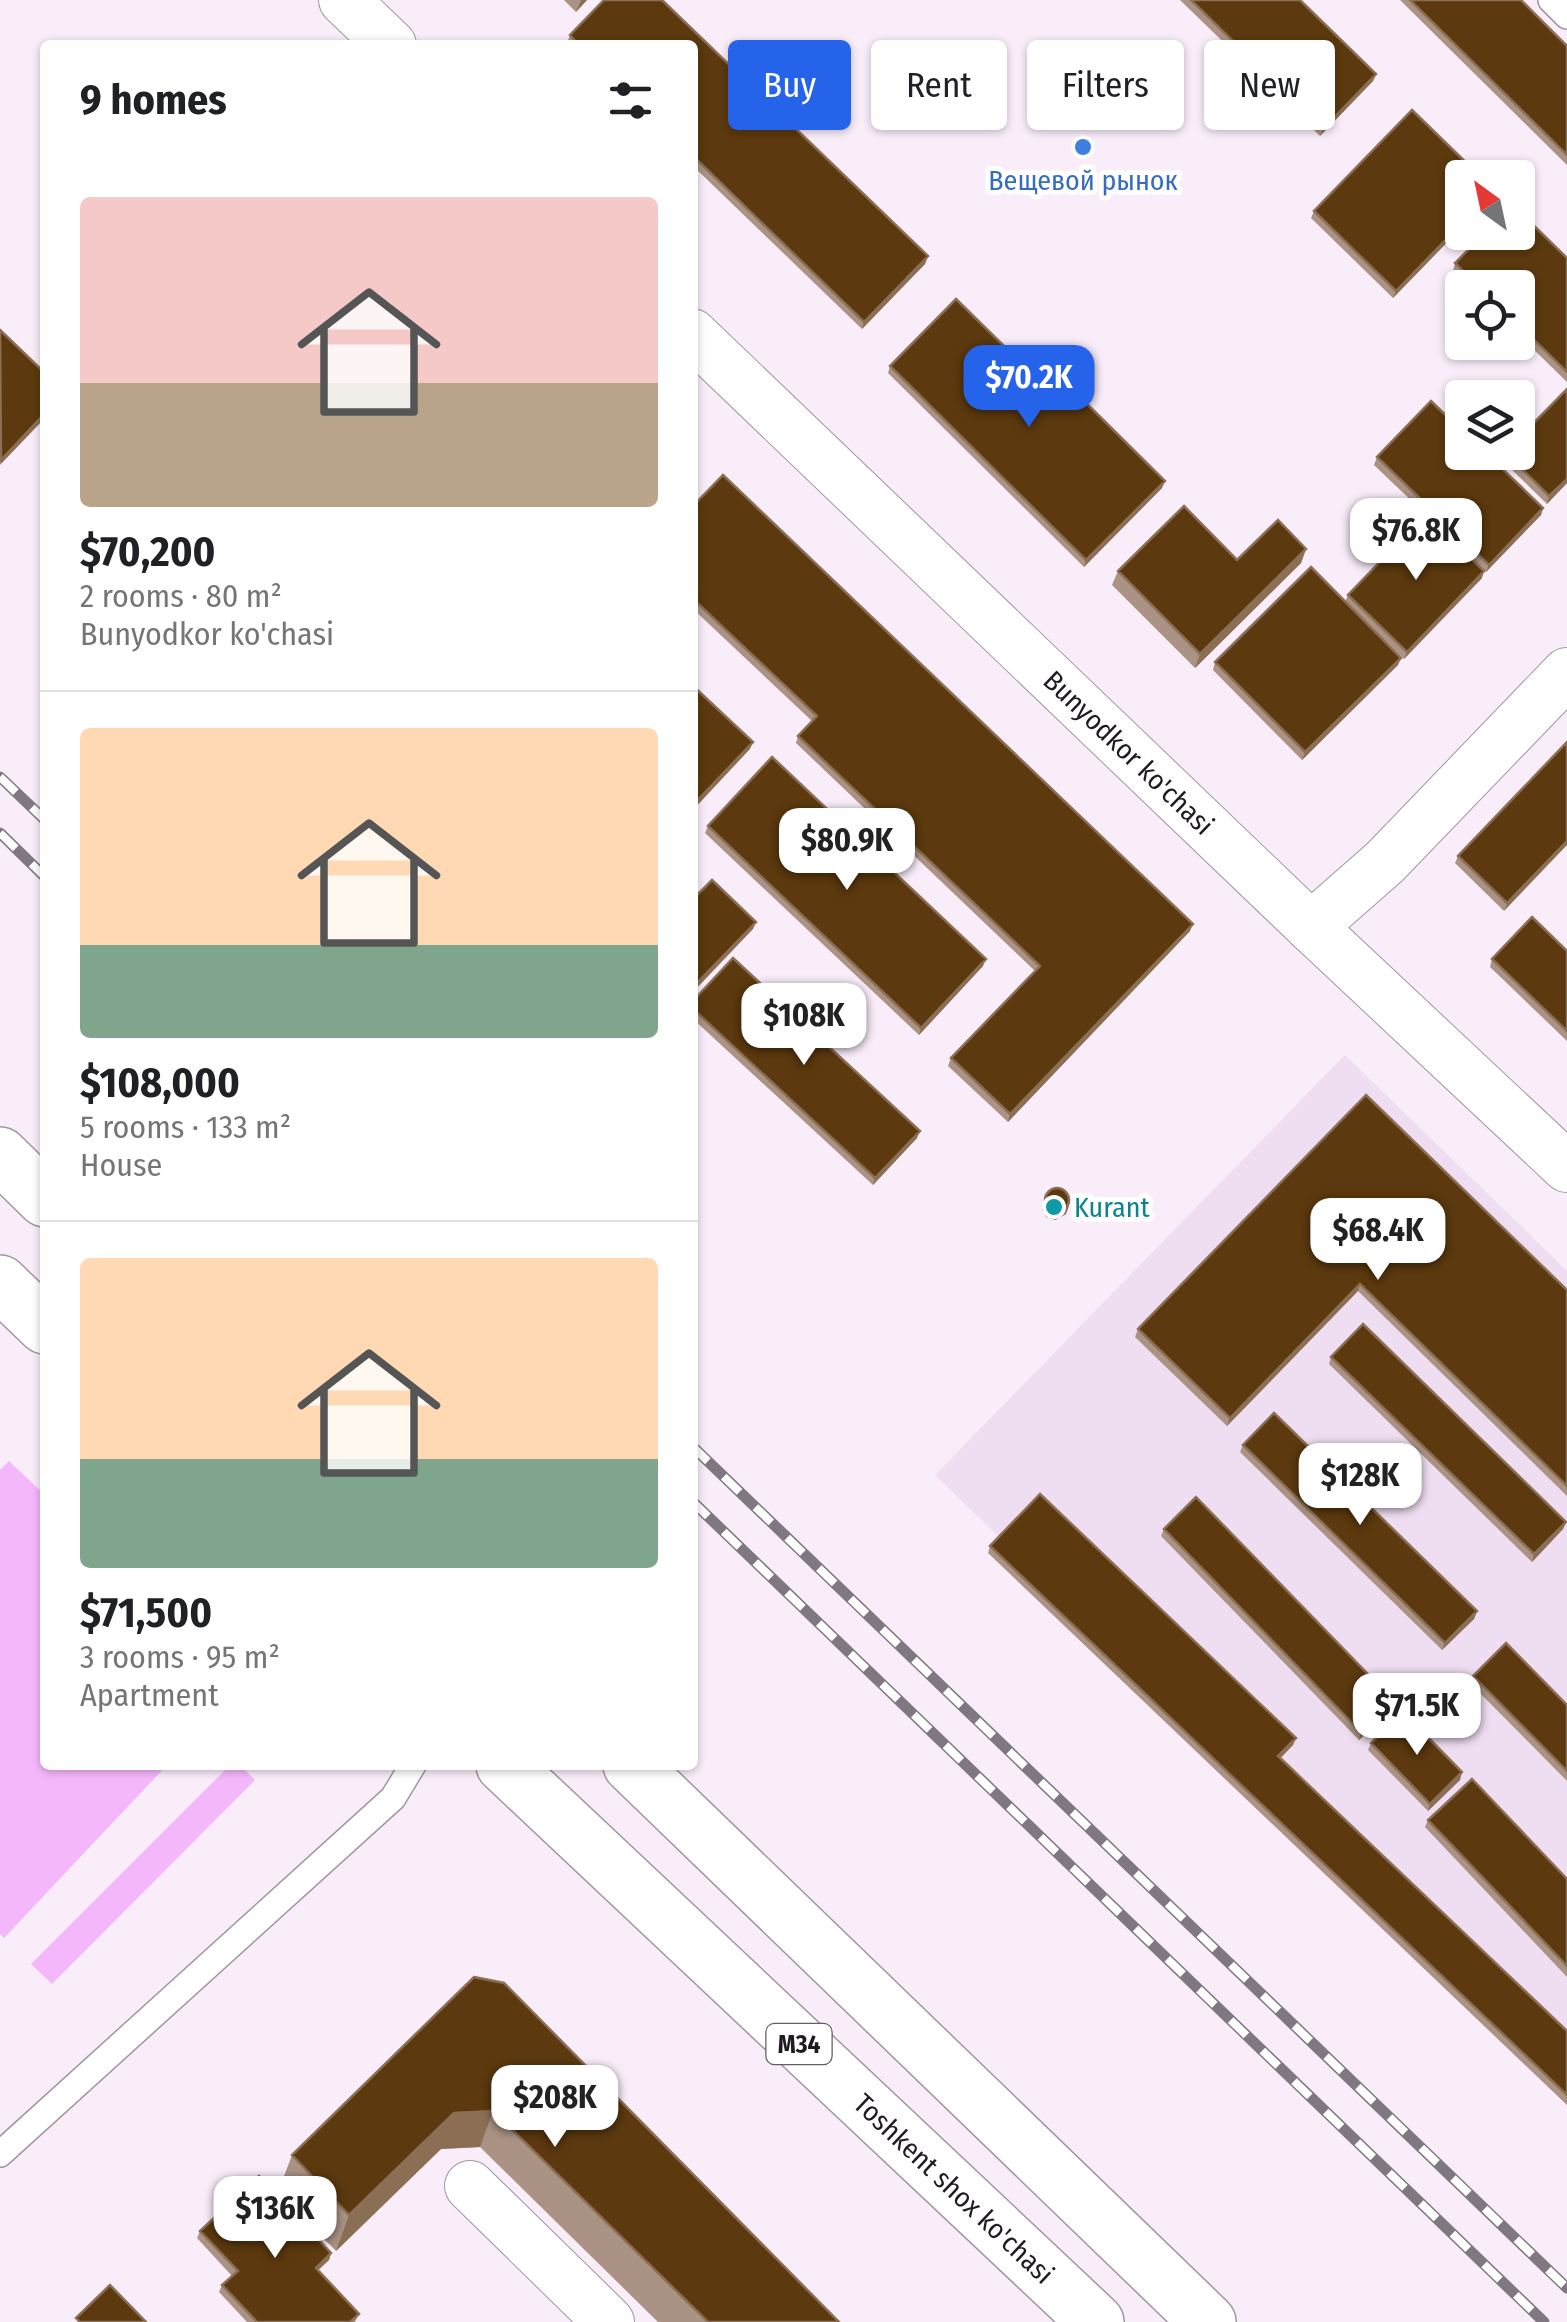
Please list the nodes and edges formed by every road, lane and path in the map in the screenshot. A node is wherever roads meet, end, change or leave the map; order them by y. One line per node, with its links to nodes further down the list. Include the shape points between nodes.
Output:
1 (344, 0): 4 (street)
2 (1551, 0): 3 (lane)
3 (1567, 16)
4 (386, 40)
5 (698, 340): 7 (street, Bunyodkor ko'chasi)
6 (1567, 673): 7 (street, via 1385,862)
7 (1311, 927): 9 (street, Bunyodkor ko'chasi)
8 (0, 1156): 10 (highway)
9 (1567, 1167)
10 (40, 1194)
11 (0, 1283): 12 (highway)
12 (40, 1321)
13 (410, 1770): 16 (lane, via 393,1798)
14 (509, 1770): 19 (highway, Toshkent shox ko'chasi / M34)
15 (637, 1770): 20 (highway)
16 (0, 2154)
17 (470, 2186): 18 (street)
18 (609, 2322)
19 (1096, 2322)
20 (1208, 2322)

